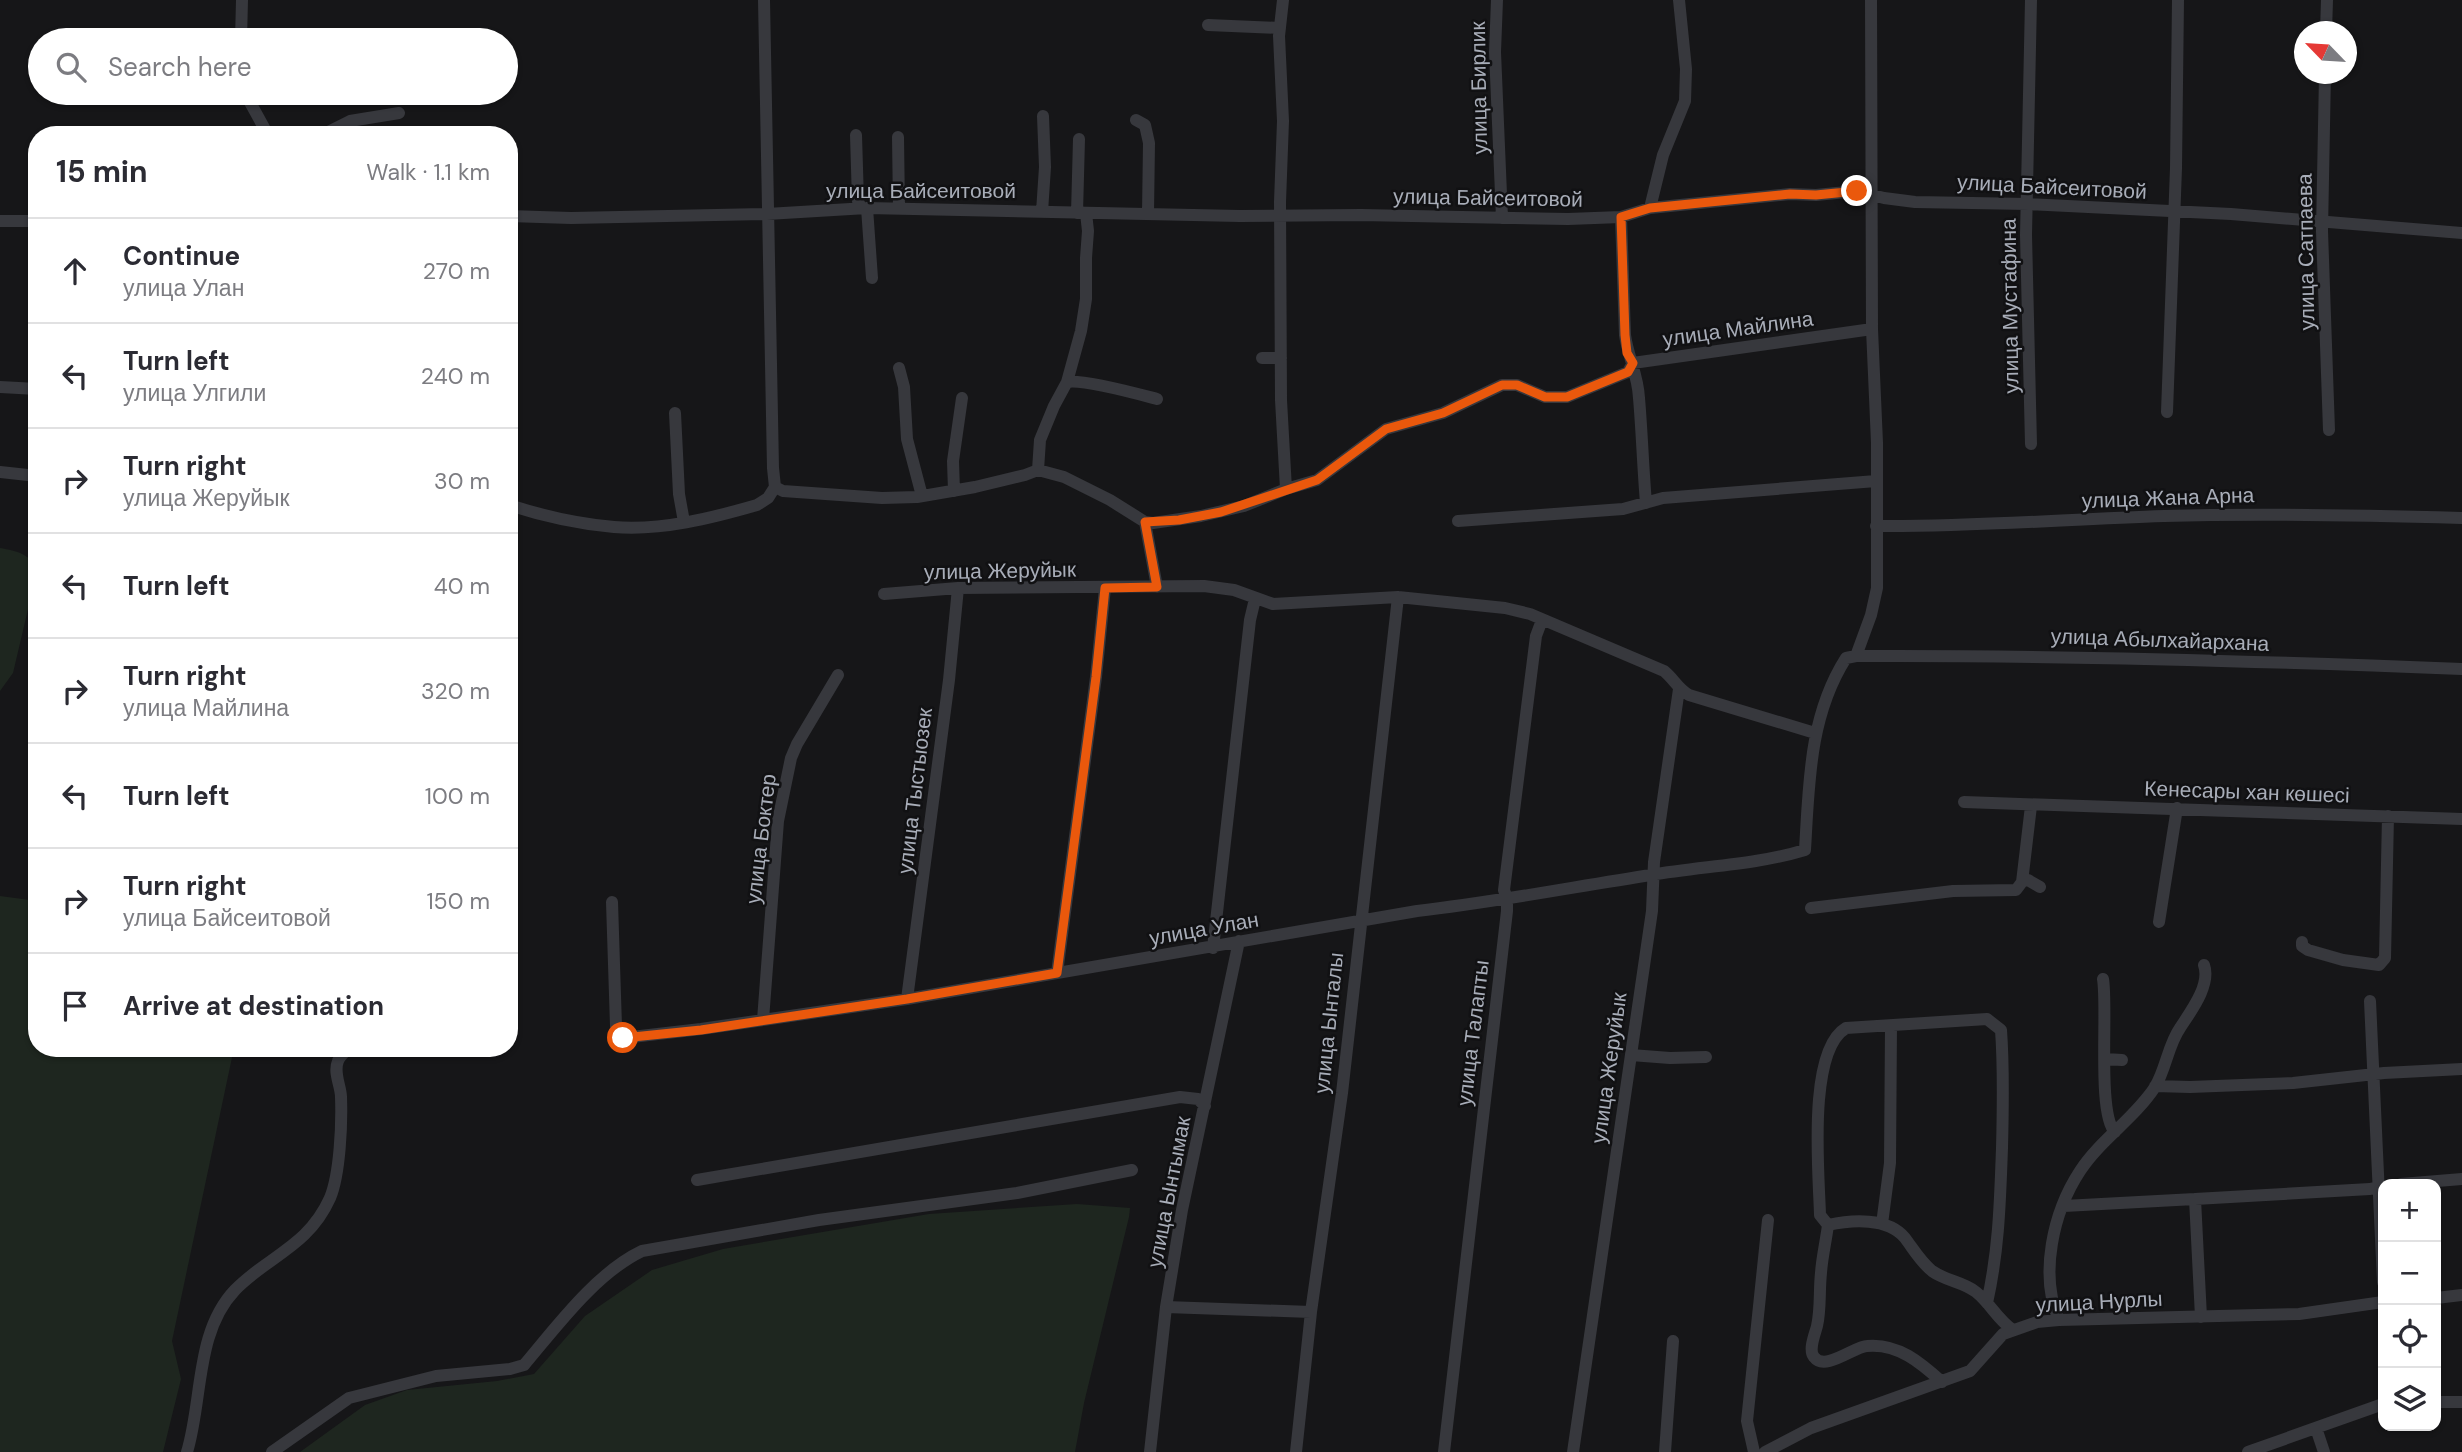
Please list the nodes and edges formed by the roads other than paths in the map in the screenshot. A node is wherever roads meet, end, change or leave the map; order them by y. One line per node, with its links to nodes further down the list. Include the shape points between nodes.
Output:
1 (242, 0): 12 (street)
2 (764, 0): 33 (street)
3 (1283, 0): 13 (street)
4 (1497, 0): 37 (street, улица Бирлик)
5 (1679, 0): 27 (street, via 1685,102 1663,155)
6 (1871, 0): 24 (street)
7 (2031, 0): 25 (street, улица Мустафина)
8 (2178, 0): 30 (street)
9 (2327, 0): 10 (street)
10 (2326, 21)
11 (1208, 25): 13 (street)
12 (241, 28)
13 (1280, 28): 35 (street)
14 (2325, 84): 40 (street, улица Сатпаева)
15 (252, 105): 19 (street)
16 (399, 113): 20 (street)
17 (1043, 116): 29 (street)
18 (1136, 120): 32 (street, via 1145,125 1149,143)
19 (263, 126)
20 (340, 126)
21 (856, 135): 26 (street)
22 (898, 137): 28 (street)
23 (1080, 139): 31 (street)
24 (1871, 194): 25 (street, улица Байсеитовой, via 1915,202); 27 (street, улица Байсеитовой, via 1790,194); 43 (street)
25 (2028, 204): 30 (street, улица Байсеитовой); 56 (street, улица Мустафина)
26 (864, 208): 28 (street, улица Байсеитовой); 33 (street, улица Байсеитовой); 42 (street)
27 (1650, 208): 36 (street, улица Байсеитовой)
28 (899, 209): 29 (street, улица Байсеитовой)
29 (1042, 212): 31 (street, улица Байсеитовой)
30 (2175, 212): 40 (street, улица Байсеитовой); 54 (street)
31 (1082, 213): 32 (street, улица Байсеитовой); 48 (street, via 1088,231 1086,299)
32 (1148, 213): 35 (street, улица Байсеитовой)
33 (767, 214): 34 (street, улица Байсеитовой); 61 (street)
34 (518, 216)
35 (1281, 216): 37 (street, улица Байсеитовой); 45 (street)
36 (1621, 217): 37 (street, улица Байсеитовой); 46 (street, via 1625,335)
37 (1502, 218)
38 (0, 221): 39 (street)
39 (28, 221)
40 (2323, 221): 41 (street, улица Байсеитовой); 55 (street, улица Сатпаева)
41 (2462, 233)
42 (872, 278)
43 (1872, 329): 46 (street, улица Майлина); 60 (street)
44 (1262, 358): 45 (street)
45 (1281, 358): 62 (street)
46 (1633, 363): 62 (street, улица Майлина, via 1628,372 1567,397 1545,397 1517,385 1502,385 1443,413 1386,429 1317,480); 65 (street)
47 (899, 368): 64 (street, via 907,439)
48 (1067, 382): 52 (street); 57 (street, via 1040,440)
49 (0, 387): 50 (street)
50 (28, 389)
51 (962, 398): 63 (street, via 952,473)
52 (1157, 399)
53 (675, 412): 69 (street)
54 (2167, 412)
55 (2329, 430)
56 (2031, 444)
57 (1038, 470): 63 (street); 70 (street, via 1064,477)
58 (0, 472): 59 (street)
59 (28, 475)
60 (1876, 481): 65 (street); 71 (street)
61 (775, 487): 64 (street, via 881,498); 69 (street, via 768,499 757,505)
62 (1286, 489): 70 (street, улица Майлина, via 1221,512)
63 (954, 491): 64 (street)
64 (922, 496)
65 (1646, 503): 68 (street, via 1623,509)
66 (518, 507): 69 (street, via 615,527)
67 (2462, 518): 71 (street, улица Жана Арна, via 2294,513)
68 (1458, 521)
69 (684, 522)
70 (1145, 522): 72 (street)
71 (1876, 526): 79 (street, via 1877,588)
72 (1157, 587): 74 (street, улица Жеруйык); 77 (street, улица Жеруйык, via 1204,586 1234,590)
73 (958, 588): 74 (street, улица Жеруйык); 75 (street, улица Жеруйык); 103 (street, улица Тыстыозек)
74 (1105, 588): 101 (street)
75 (884, 594)
76 (1398, 597): 77 (street, улица Жеруйык, via 1273,604); 78 (street, улица Жеруйык, via 1492,606); 95 (street, улица Ынталы)
77 (1255, 599): 99 (street)
78 (1542, 620): 82 (street, улица Жеруйык, via 1664,671); 92 (street, улица Талапты, via 1536,636 1504,890)
79 (1856, 656): 80 (street, улица Абылхайархана, via 2066,656); 83 (street, via 1846,658 1838,671)
80 (2462, 670)
81 (838, 676): 105 (street, улица Боктер, via 791,758 778,821)
82 (1679, 689): 83 (street, улица Жеруйык); 89 (street, улица Жеруйык)
83 (1815, 733): 89 (street, улица Улан, via 1805,850)
84 (1964, 802): 85 (street, Кенесары хан көшесі)
85 (2031, 806): 86 (street, Кенесары хан көшесі); 90 (street)
86 (2177, 808): 87 (street, Кенесары хан көшесі); 96 (street)
87 (2388, 816): 88 (street, Кенесары хан көшесі); 98 (street, via 2385,958 2379,965 2355,963 2308,950)
88 (2462, 820)
89 (1655, 874): 92 (street, улица Улан); 107 (street, улица Жеруйык)
90 (2022, 880): 91 (street); 94 (street, via 2016,890 1941,892)
91 (2040, 887)
92 (1507, 899): 95 (street, улица Улан); 147 (street, улица Талапты)
93 (612, 902): 105 (street, улица Улан, via 616,1026 623,1038)
94 (1811, 908)
95 (1359, 922): 97 (street, улица Улан); 133 (street, улица Ынталы, via 1342,1093)
96 (2159, 922)
97 (1239, 942): 99 (street, улица Улан); 115 (street, улица Ынтымак)
98 (2302, 942)
99 (1213, 948): 101 (street, улица Улан)
100 (2204, 965): 114 (street, via 2204,984 2178,1030)
101 (1057, 973): 103 (street, улица Улан)
102 (2103, 979): 110 (street)
103 (907, 999): 105 (street, улица Улан)
104 (2370, 1001): 113 (street)
105 (763, 1020)
106 (1891, 1026): 126 (street, via 1890,1163); 127 (street, via 1846,1028 1821,1073 1820,1215); 130 (street, via 1987,1019 2001,1030 2000,1200 1997,1258)
107 (1631, 1055): 109 (street); 148 (street, улица Жеруйык)
108 (340, 1057): 143 (street, via 336,1077 341,1095 337,1175 329,1199 308,1234 235,1290 220,1310 210,1330)
109 (1706, 1057)
110 (2105, 1059): 111 (street); 116 (street, via 2109,1116)
111 (2122, 1060)
112 (2462, 1069): 113 (street)
113 (2375, 1075): 114 (street, via 2292,1083); 118 (street)
114 (2155, 1086): 116 (street)
115 (1205, 1106): 120 (street, via 1198,1099 1180,1097); 132 (street, улица Ынтымак)
116 (2115, 1132): 124 (street, via 2080,1170)
117 (1132, 1170): 144 (street, via 1017,1193 818,1220 642,1251 586,1294 524,1364 436,1376 349,1398)
118 (2381, 1179)
119 (2462, 1179): 121 (street)
120 (697, 1180)
121 (2441, 1181)
122 (2378, 1187): 123 (street)
123 (2195, 1199): 124 (street); 134 (street)
124 (2064, 1206): 135 (street, via 2050,1260 2050,1292)
125 (1768, 1220): 150 (street, via 1747,1422)
126 (1882, 1224): 127 (street, via 1851,1220); 130 (street, via 1903,1235 1915,1255 1943,1279 1974,1289)
127 (1828, 1225): 138 (street, via 1814,1359 1843,1357 1865,1345 1883,1347 1903,1352)
128 (2462, 1295): 129 (street)
129 (2441, 1297)
130 (1987, 1303): 136 (street, via 2000,1322)
131 (2378, 1304): 134 (street, улица Нурлы, via 2299,1314)
132 (1166, 1307): 133 (street); 145 (street, улица Ынтымак)
133 (1311, 1312): 146 (street, улица Ынталы)
134 (2201, 1317): 135 (street, улица Нурлы)
135 (2059, 1320): 136 (street, улица Нурлы)
136 (2013, 1330): 138 (street, улица Нурлы, via 1996,1340 1970,1371)
137 (1673, 1341): 149 (street)
138 (1942, 1382): 151 (street, улица Нурлы, via 1811,1428)
139 (2441, 1402): 140 (street)
140 (2462, 1402)
141 (2378, 1406): 142 (street)
142 (2316, 1428): 152 (street); 153 (street)
143 (191, 1448)
144 (272, 1452)
145 (1150, 1452)
146 (1296, 1452)
147 (1444, 1452)
148 (1573, 1452)
149 (1665, 1452)
150 (1754, 1452)
151 (1765, 1452)
152 (2248, 1452)
153 (2324, 1452)

